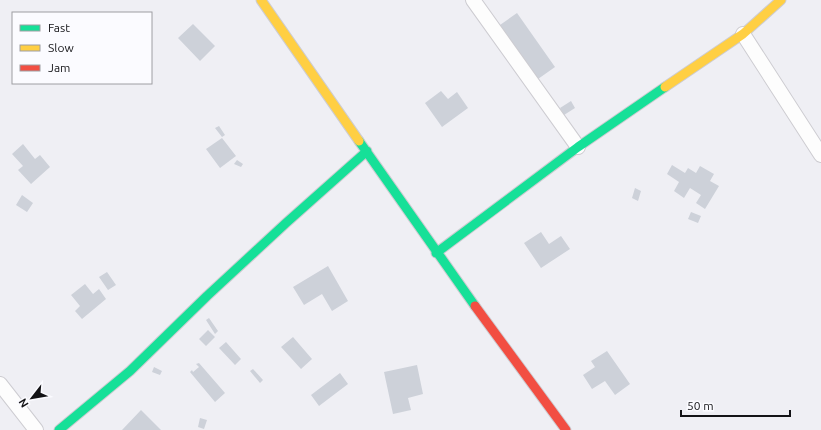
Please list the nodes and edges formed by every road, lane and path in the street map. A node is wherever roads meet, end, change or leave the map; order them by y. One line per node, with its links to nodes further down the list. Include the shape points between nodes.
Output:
1 (261, 0): 6 (street)
2 (473, 0): 5 (street)
3 (780, 0): 4 (street)
4 (743, 34): 5 (street); 7 (street)
5 (578, 147): 8 (street)
6 (367, 151): 8 (street); 11 (street, via 206,296 130,371)
7 (821, 155)
8 (436, 253): 12 (street)
9 (0, 384): 10 (street)
10 (36, 430)
11 (59, 430)
12 (566, 430)

